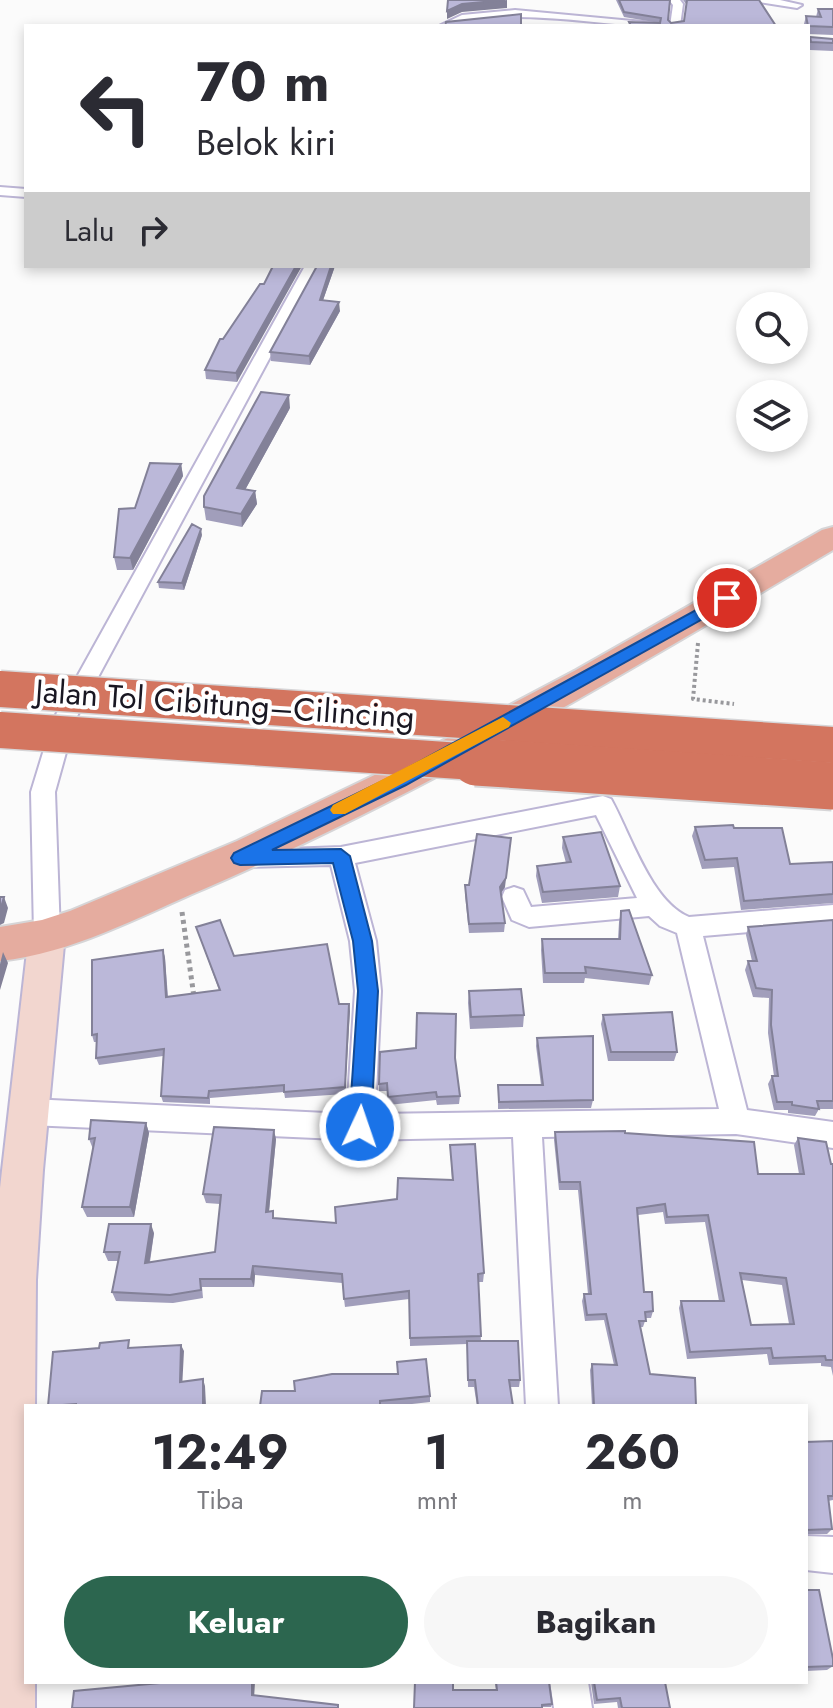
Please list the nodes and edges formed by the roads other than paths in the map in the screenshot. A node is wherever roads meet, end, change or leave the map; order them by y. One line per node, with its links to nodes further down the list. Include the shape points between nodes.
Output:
1 (674, 0): 8 (street)
2 (751, 0): 3 (street)
3 (767, 3): 4 (street); 5 (street)
4 (797, 5)
5 (766, 18)
6 (448, 24): 7 (street, via 488,13)
7 (618, 24)
8 (675, 24)
9 (0, 191): 10 (street)
10 (24, 193)
11 (311, 268): 23 (street, via 64,720 42,805)
12 (833, 537): 18 (main road, via 400,780)
13 (0, 689): 15 (highway, Jalan Tol Cibitung–Cilincing, bridge)
14 (0, 730): 16 (highway, Jalan Tol Cibitung–Cilincing, bridge)
15 (833, 745)
16 (833, 786)
17 (341, 856): 18 (street); 20 (street, via 603,805); 28 (street, via 363,941 368,991)
18 (240, 858): 23 (main road)
19 (514, 897): 20 (street, via 529,917)
20 (654, 906): 22 (street)
21 (833, 915): 22 (street)
22 (688, 927): 26 (street)
23 (47, 934): 24 (main road); 25 (street)
24 (0, 944)
25 (30, 1112): 28 (street); 30 (street)
26 (736, 1121): 27 (street); 29 (street)
27 (527, 1125): 28 (street); 32 (street)
28 (360, 1127)
29 (833, 1135)
30 (7, 1280): 31 (street)
31 (6, 1349): 35 (street)
32 (542, 1404)
33 (808, 1553): 34 (street)
34 (833, 1555)
35 (18, 1652): 37 (street)
36 (569, 1684): 38 (street)
37 (8, 1708)
38 (573, 1708)

